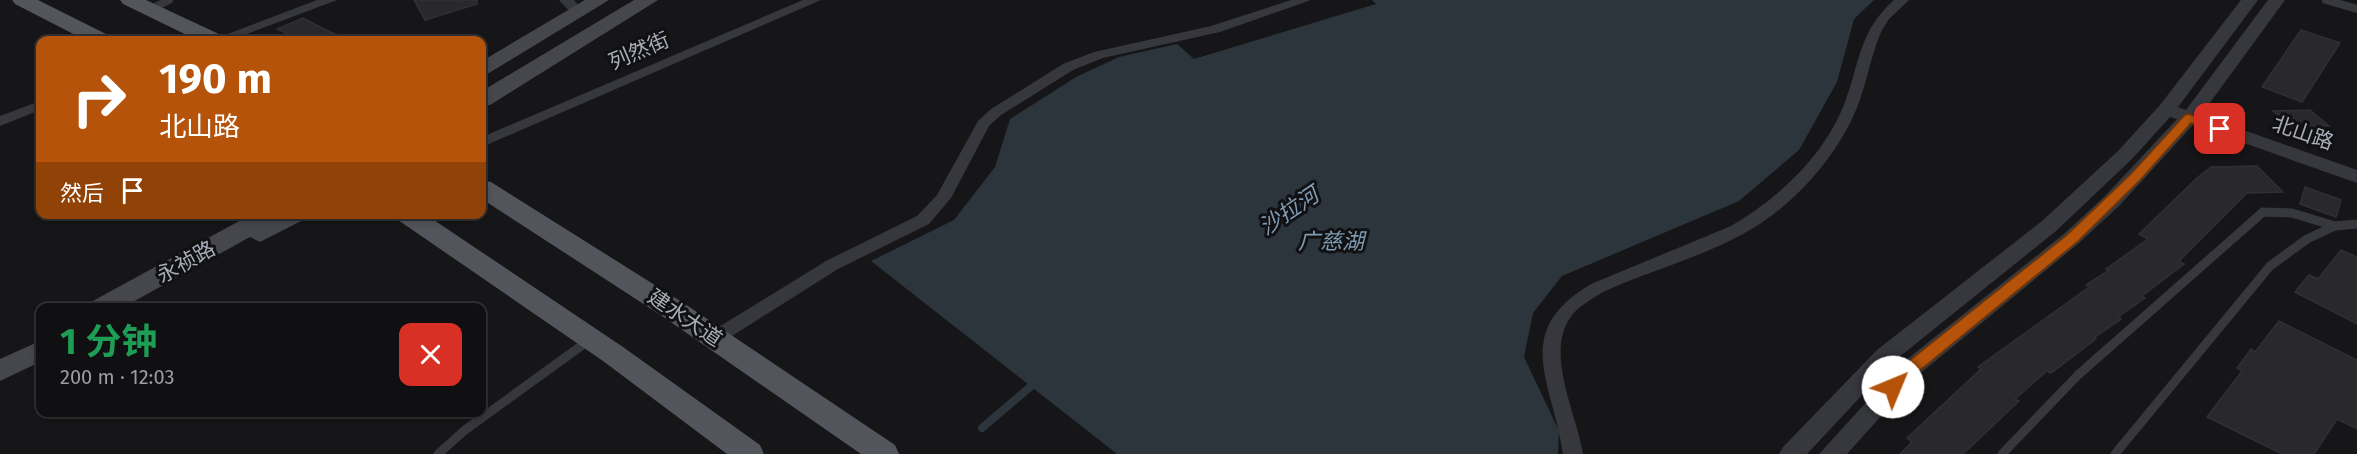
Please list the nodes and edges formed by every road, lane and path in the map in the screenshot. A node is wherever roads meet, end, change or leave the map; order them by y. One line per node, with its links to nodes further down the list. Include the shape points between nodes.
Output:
1 (22, 0): 16 (main road)
2 (130, 0): 15 (main road)
3 (169, 0): 15 (lane)
4 (330, 0): 18 (street)
5 (599, 0): 13 (main road)
6 (648, 0): 20 (main road)
7 (814, 0): 25 (street, 列然街)
8 (1304, 0): 35 (street, via 1215,29 1099,55 1068,67 983,124 943,198 923,220 832,265)
9 (1902, 0): 46 (street, via 1880,22 1868,45 1845,119 1821,158 1803,177 1756,219 1697,249 1610,282 1578,299 1564,312 1553,342 1553,376)
10 (2250, 0): 22 (street)
11 (2277, 0): 23 (street)
12 (2326, 0): 14 (lane)
13 (572, 6): 19 (main road)
14 (2357, 9)
15 (149, 10): 17 (main road)
16 (92, 36)
17 (204, 36)
18 (230, 36)
19 (486, 66)
20 (486, 98)
21 (36, 107): 24 (street)
22 (2167, 109): 23 (street, 北山路); 47 (street, via 2125,155 2049,226 1885,356)
23 (2189, 118): 26 (street, 北山路); 48 (street, via 2072,238 1909,370)
24 (0, 121)
25 (486, 140)
26 (2357, 177)
27 (486, 191): 35 (main road, 建水大道)
28 (263, 219): 33 (main road, 永祯路)
29 (286, 219): 34 (main road, 永祯路)
30 (414, 219): 37 (main road)
31 (2357, 224): 32 (lane)
32 (2335, 226): 49 (lane, via 2292,213 2263,212 2078,375); 50 (lane, via 2307,239 2270,266)
33 (109, 303)
34 (135, 303)
35 (716, 338): 45 (main road, 建水大道)
36 (36, 339): 39 (main road)
37 (591, 339): 41 (lane); 44 (main road)
38 (36, 353): 40 (main road)
39 (0, 357)
40 (0, 371)
41 (486, 415)
42 (483, 417): 43 (lane)
43 (438, 454)
44 (749, 454)
45 (884, 454)
46 (1573, 454)
47 (1792, 454)
48 (1832, 454)
49 (2002, 454)
50 (2115, 454)

